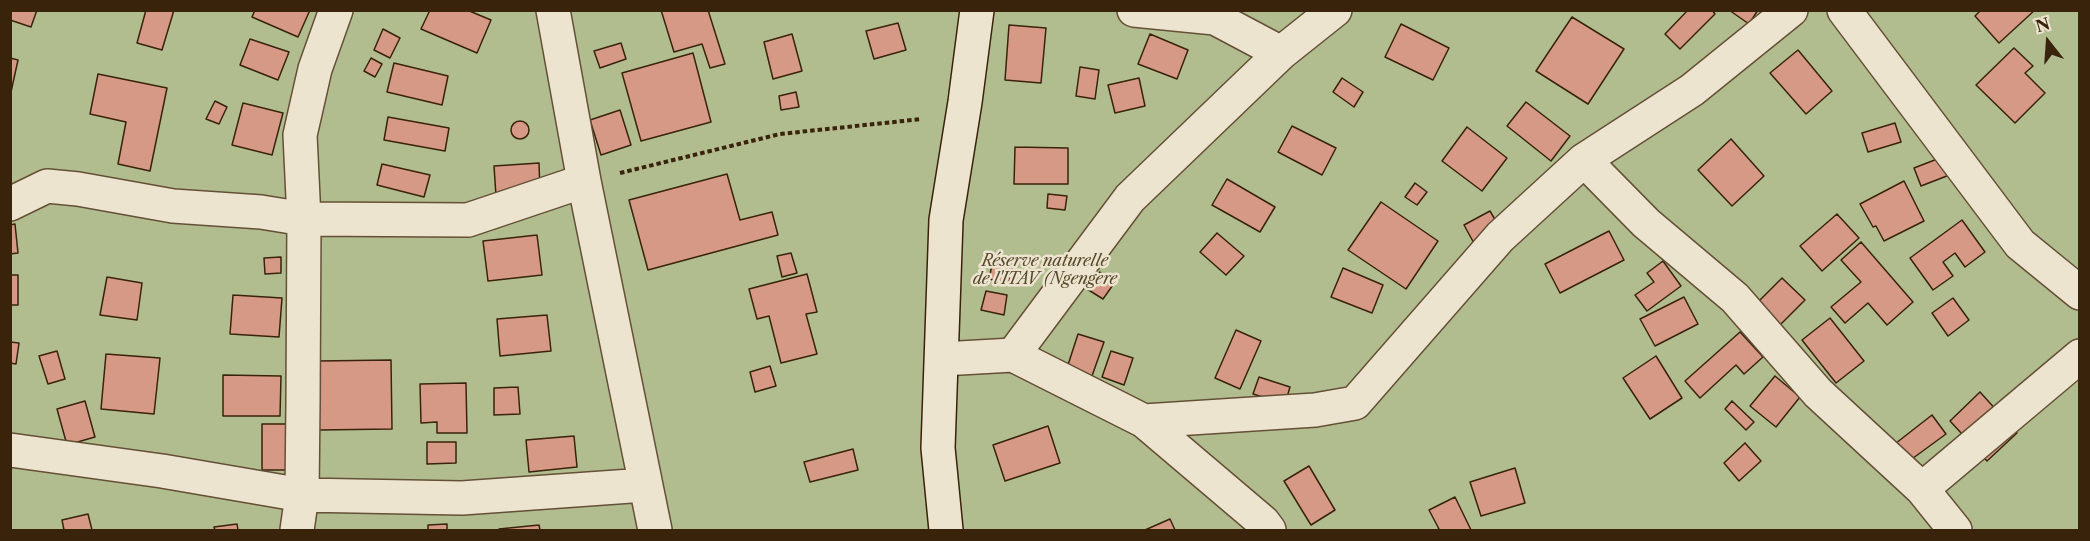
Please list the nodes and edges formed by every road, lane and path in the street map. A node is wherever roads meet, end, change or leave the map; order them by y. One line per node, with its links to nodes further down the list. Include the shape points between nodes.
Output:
1 (336, 10): 14 (street, via 315,69 300,135)
2 (553, 10): 12 (street)
3 (977, 10): 10 (street)
4 (1134, 10): 8 (street)
5 (1335, 10): 9 (street)
6 (1791, 10): 11 (street, via 1692,90)
7 (1844, 10): 15 (street, via 2020,244)
8 (1216, 14): 9 (street)
9 (1281, 53): 16 (street, via 1130,198)
10 (965, 102): 12 (path, via 919,121 780,134); 18 (street, via 946,220)
11 (1584, 159): 19 (street, via 1500,237 1355,403 1315,410); 22 (street, via 1646,223 1735,298 1818,393)
12 (585, 181): 14 (street, via 468,220); 21 (street)
13 (10, 204): 14 (street, via 47,186 173,206)
14 (304, 219): 23 (street)
15 (2079, 293)
16 (1013, 355): 18 (street); 19 (street)
17 (2079, 356): 22 (street)
18 (942, 359): 27 (street, via 938,448)
19 (1144, 421): 24 (street)
20 (10, 450): 23 (street)
21 (645, 485): 23 (street, via 462,498); 26 (street)
22 (1922, 489): 28 (street)
23 (302, 495): 25 (street)
24 (1262, 528)
25 (297, 531)
26 (655, 531)
27 (946, 531)
28 (1955, 531)

